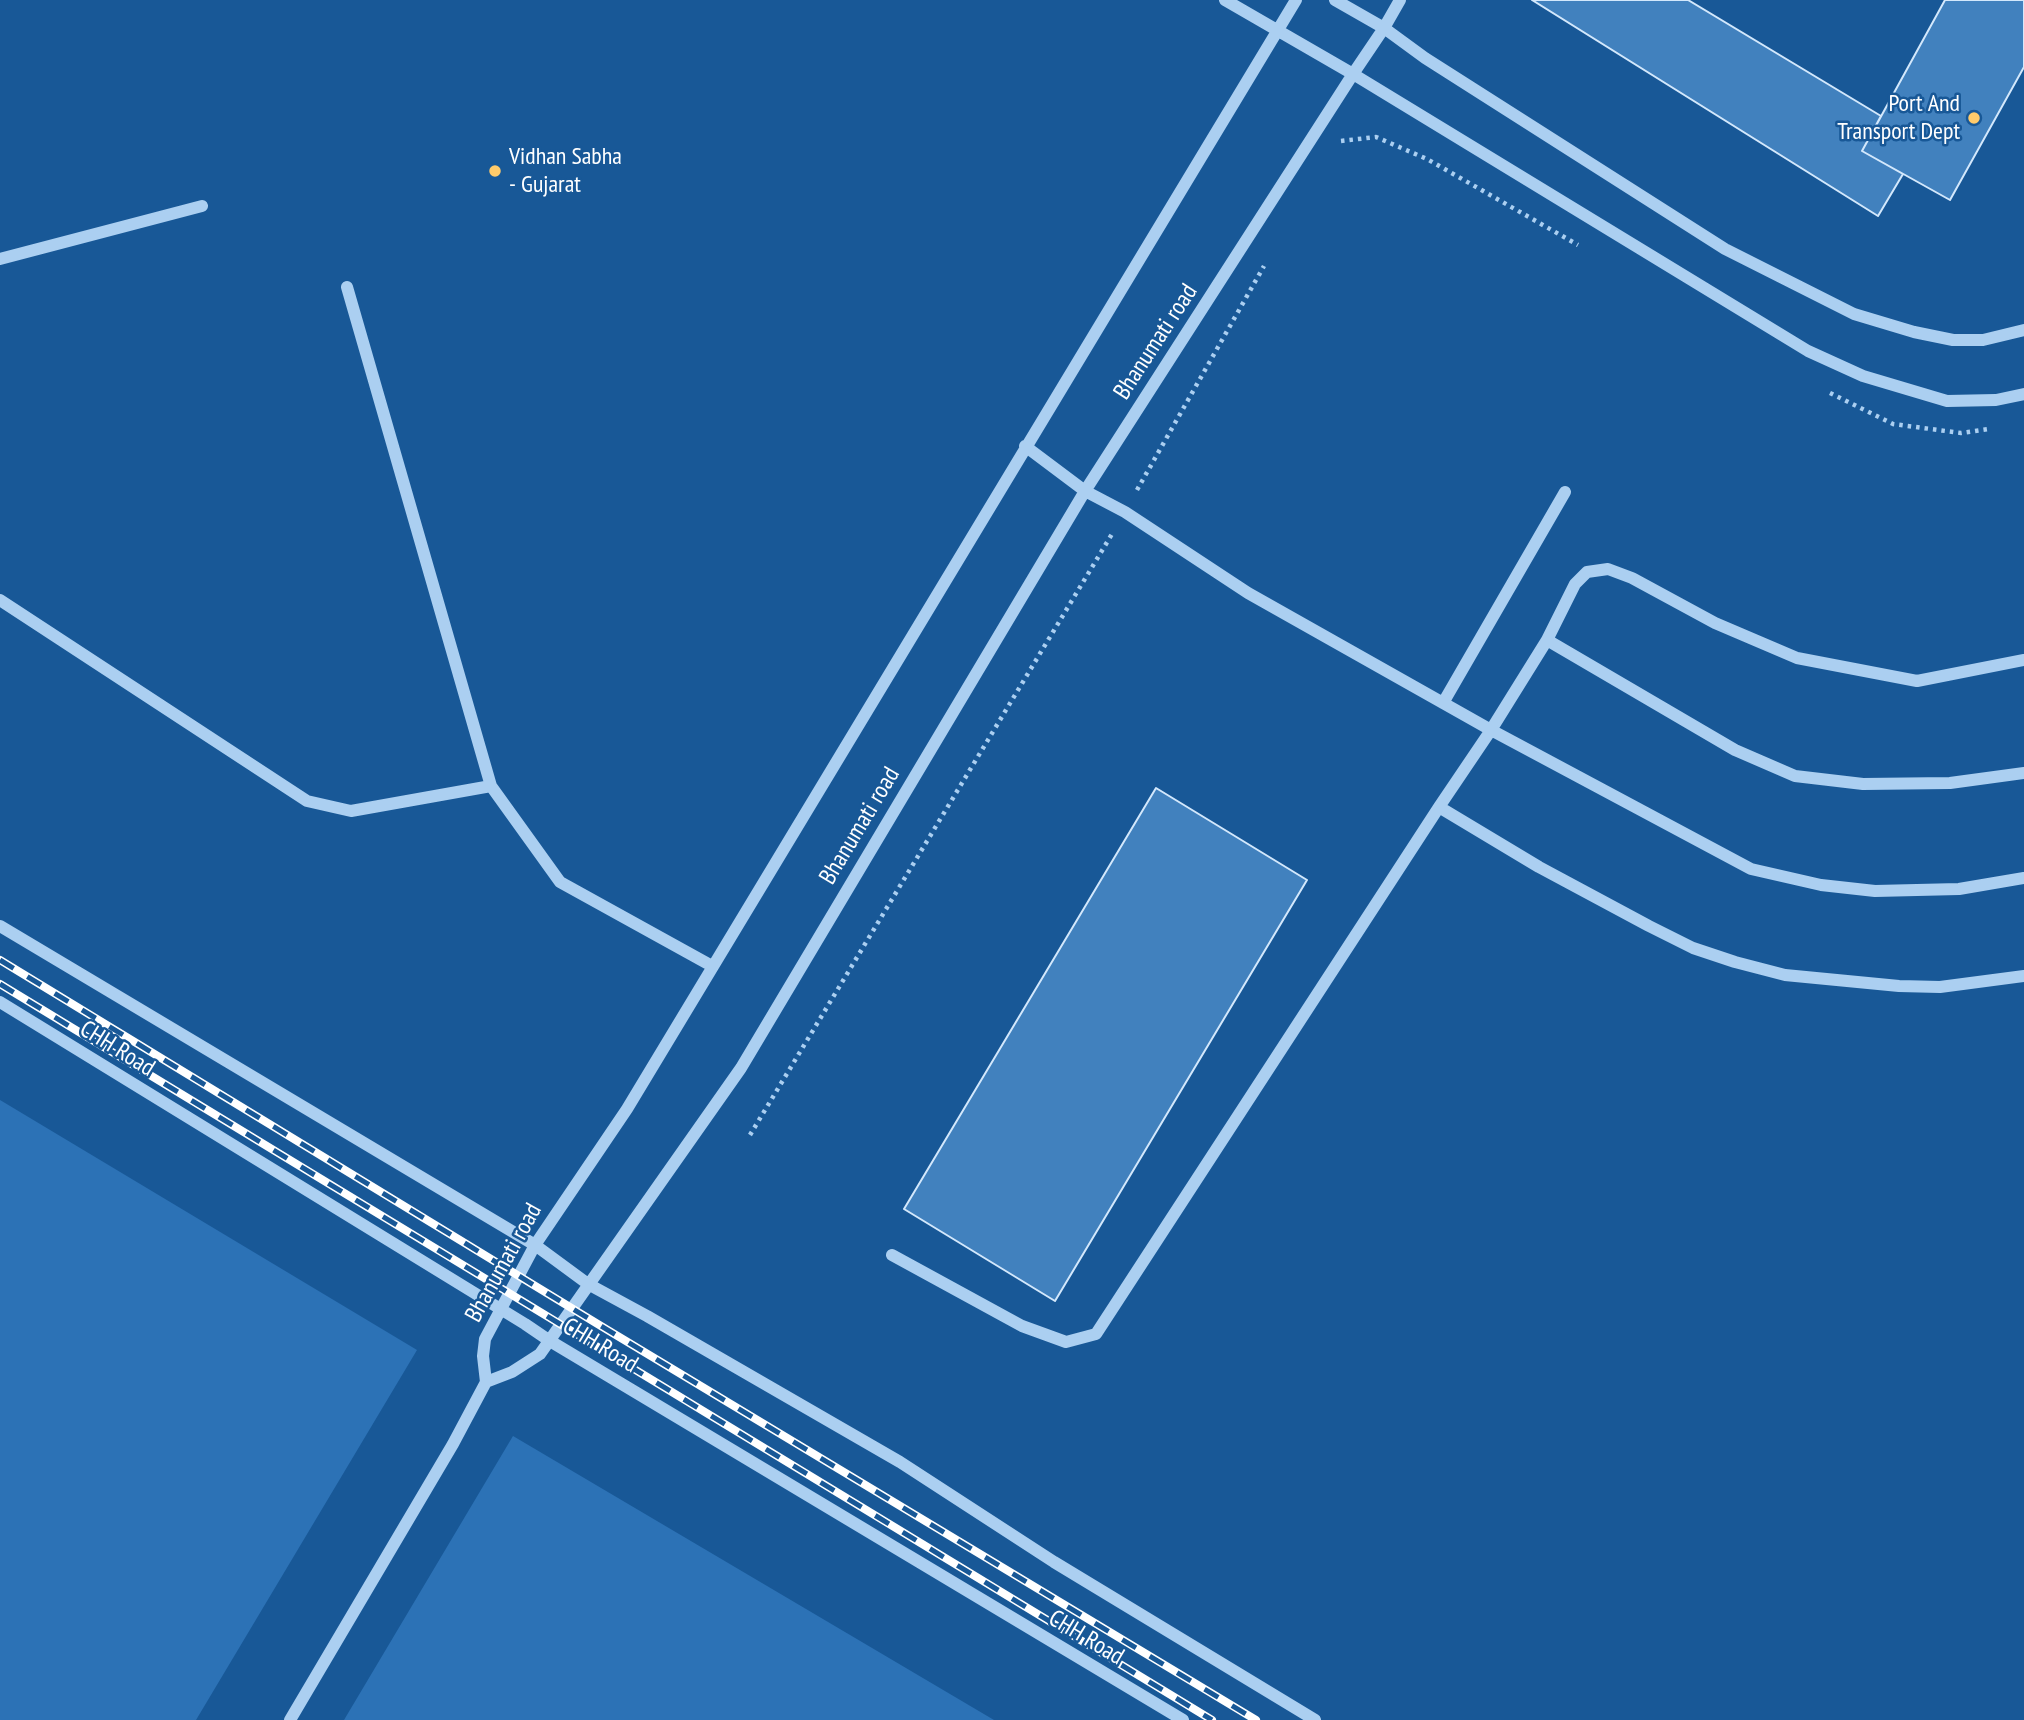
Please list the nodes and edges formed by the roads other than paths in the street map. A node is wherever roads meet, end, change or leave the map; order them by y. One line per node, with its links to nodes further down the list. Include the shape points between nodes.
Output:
1 (1225, 0): 6 (street)
2 (1296, 0): 6 (street, Bhanumati road)
3 (1335, 0): 5 (street)
4 (1400, 0): 5 (street, Bhanumati road)
5 (1384, 28): 7 (street, Bhanumati road); 11 (street, via 1725,249 1854,314 1953,340 1983,340)
6 (1278, 30): 7 (street); 13 (street, Bhanumati road)
7 (1353, 74): 12 (street, via 1808,351 1863,376 1947,401); 14 (street, Bhanumati road)
8 (202, 206): 9 (street)
9 (0, 259)
10 (348, 288): 22 (street)
11 (2024, 330)
12 (2024, 394)
13 (1025, 446): 14 (street); 26 (street, Bhanumati road)
14 (1086, 491): 19 (street, via 1248,593); 31 (street, Bhanumati road, via 741,1068)
15 (1565, 492): 19 (street)
16 (0, 600): 22 (street, via 307,801 351,811)
17 (1547, 640): 18 (street, via 1575,584 1587,572 1608,569 1715,623 1797,657 1917,681); 20 (street); 21 (street, via 1735,750 1795,776 1863,784 1950,783)
18 (2024, 660)
19 (1443, 703): 20 (street)
20 (1491, 730): 23 (street); 24 (street, via 1751,869 1821,885 1875,891 1959,889)
21 (2024, 773)
22 (491, 786): 26 (street, via 560,882)
23 (1439, 807): 27 (street, via 1649,926 1735,962 1785,975 1899,986 1940,987); 30 (street, via 1096,1334 1066,1342 1033,1330)
24 (2024, 878)
25 (0, 926): 29 (street)
26 (712, 966): 29 (street, Bhanumati road, via 627,1109)
27 (2024, 976)
28 (0, 1002): 32 (street, CHH Road)
29 (535, 1245): 31 (street); 32 (street, Bhanumati road)
30 (892, 1255)
31 (588, 1284): 33 (street, Bhanumati road); 37 (street, via 900,1462 1054,1562)
32 (500, 1309): 33 (street, CHH Road); 34 (street, Bhanumati road, via 485,1339)
33 (550, 1341): 34 (street, Bhanumati road, via 528,1363); 36 (street, CHH Road)
34 (486, 1382): 35 (street)
35 (290, 1720)
36 (1183, 1720)
37 (1315, 1720)

